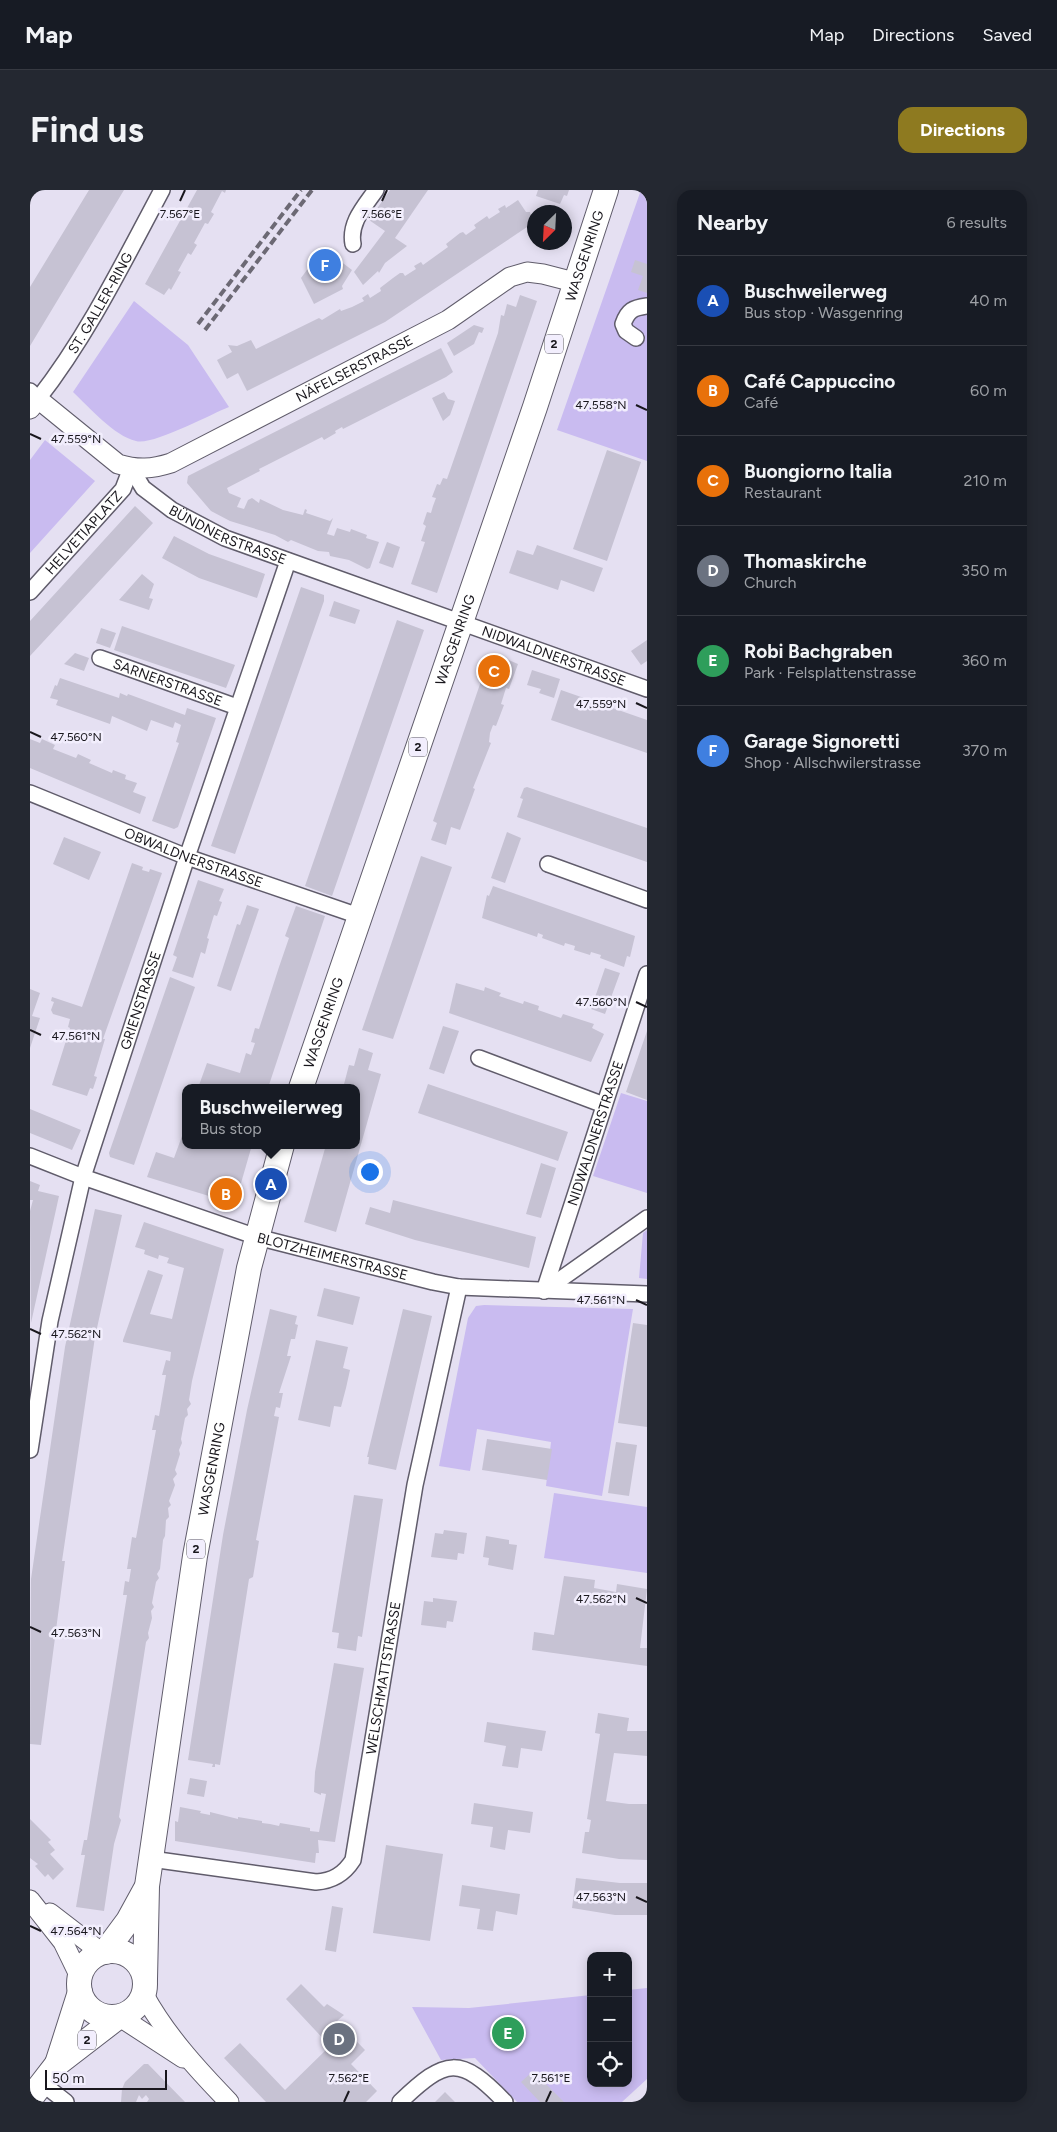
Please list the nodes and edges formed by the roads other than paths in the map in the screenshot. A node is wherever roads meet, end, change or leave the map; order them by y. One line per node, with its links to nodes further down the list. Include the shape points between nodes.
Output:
1 (162, 190): 8 (street, ST. GALLER-RING, via 102,302)
2 (376, 190): 4 (street, via 354,223 351,233)
3 (606, 190): 5 (main road, WASGENRING / 2)
4 (353, 244)
5 (574, 282): 9 (street, NÄFELSERSTRASSE, via 527,272 510,277 448,320 171,463 154,468); 12 (main road, WASGENRING / 2)
6 (647, 306): 7 (street, via 636,308 625,318 626,331)
7 (636, 338)
8 (33, 400): 9 (street, via 118,464)
9 (131, 468): 10 (street, BÜNDNERSTRASSE, via 143,488 172,510 224,538); 11 (street, HELVETIAPLATZ, via 123,489)
10 (288, 560): 12 (street, BÜNDNERSTRASSE); 15 (street, GRIENSTRASSE)
11 (30, 592)
12 (461, 622): 14 (street, NIDWALDNERSTRASSE); 20 (main road, WASGENRING / 2)
13 (100, 658): 15 (street, SARNERSTRASSE)
14 (647, 689)
15 (237, 707): 17 (street, GRIENSTRASSE)
16 (30, 793): 17 (street, OBWALDNERSTRASSE)
17 (187, 857): 20 (street, OBWALDNERSTRASSE); 27 (street, GRIENSTRASSE)
18 (548, 864): 19 (street)
19 (647, 900)
20 (359, 916): 23 (main road, WASGENRING / 2)
21 (647, 974): 24 (street, NIDWALDNERSTRASSE)
22 (479, 1058): 24 (street)
23 (302, 1084)
24 (604, 1105): 31 (street, NIDWALDNERSTRASSE)
25 (281, 1149): 29 (main road, WASGENRING / 2)
26 (30, 1156): 27 (street, BLOTZHEIMERSTRASSE)
27 (83, 1177): 29 (street, BLOTZHEIMERSTRASSE); 33 (street, GRIENSTRASSE, via 50,1321)
28 (647, 1218): 31 (street)
29 (257, 1237): 30 (street, BLOTZHEIMERSTRASSE); 34 (main road, WASGENRING / 2, via 195,1556)
30 (459, 1288): 31 (street, BLOTZHEIMERSTRASSE); 34 (street, WELSCHMATTSTRASSE, via 415,1485 354,1860 342,1874 316,1882)
31 (544, 1291): 32 (street, BLOTZHEIMERSTRASSE)
32 (647, 1294)
33 (30, 1450)
34 (151, 1859): 35 (main road, WASGENRING / 2)
35 (147, 1886): 37 (main road, WASGENRING / 2, via 128,1921); 39 (main road, WASGENRING / 2)
36 (30, 1899): 37 (street); 38 (street, via 67,1949)
37 (104, 1953): 38 (main road, via 88,1962); 39 (main road, via 113,1951 128,1955 139,1965)
38 (80, 1985): 40 (main road, via 91,2010 104,2016); 42 (main road, 2)
39 (144, 1987): 40 (main road, via 137,2006); 41 (street, via 163,2026)
40 (119, 2017): 41 (street); 42 (main road, 2)
41 (190, 2062): 45 (street)
42 (58, 2064): 43 (main road, 2)
43 (36, 2092): 44 (street)
44 (66, 2102)
45 (229, 2102)
46 (400, 2102): 47 (street, via 422,2081 450,2068 476,2073)
47 (505, 2102)

